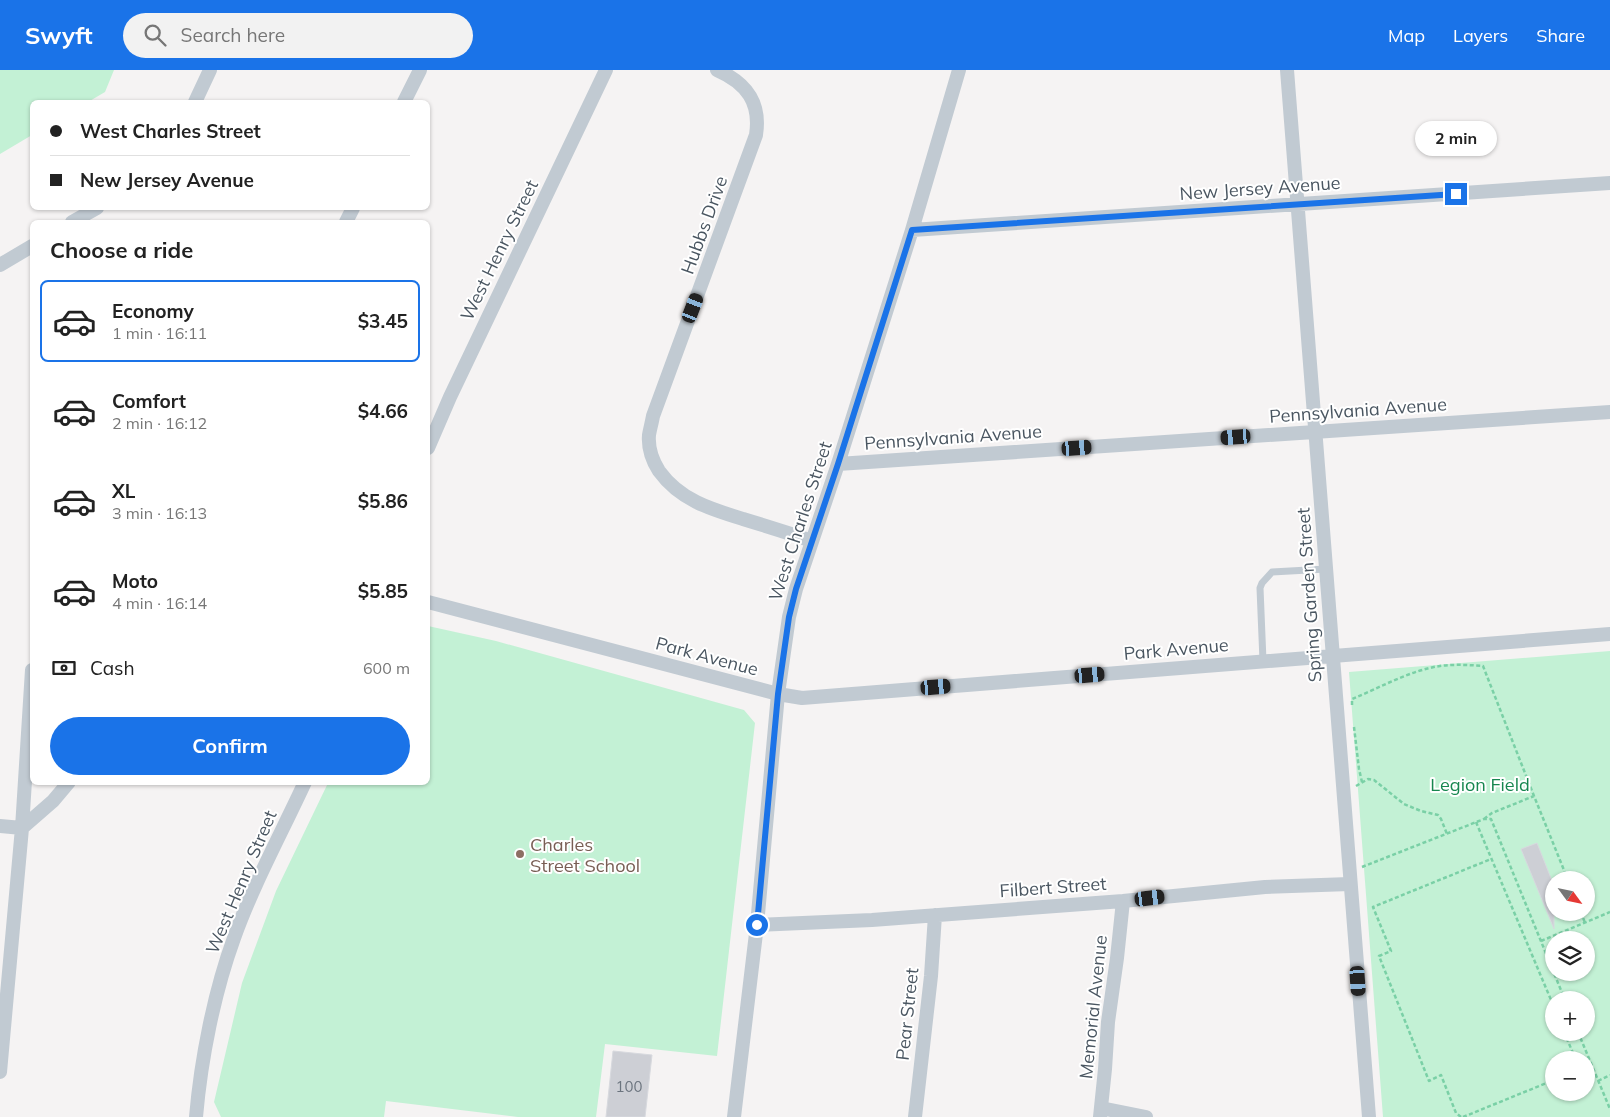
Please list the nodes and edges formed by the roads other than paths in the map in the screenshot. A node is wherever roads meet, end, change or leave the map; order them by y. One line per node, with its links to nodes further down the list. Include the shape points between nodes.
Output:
1 (210, 70): 7 (street)
2 (420, 70): 8 (street)
3 (606, 70): 18 (street, West Henry Street)
4 (717, 70): 20 (street, Hubbs Drive, via 736,80 752,99 758,116 756,135 653,416 650,452 665,479 688,498)
5 (960, 70): 13 (street, West Charles Street)
6 (1288, 70): 10 (street, Spring Garden Street)
7 (196, 100)
8 (405, 100)
9 (1610, 183): 10 (street, New Jersey Avenue)
10 (1297, 205): 13 (street, New Jersey Avenue); 17 (street, Spring Garden Street)
11 (93, 210): 12 (street)
12 (75, 220)
13 (912, 230): 19 (street, West Charles Street)
14 (30, 247): 15 (street)
15 (0, 265)
16 (1610, 412): 17 (street, Pennsylvania Avenue)
17 (1315, 432): 19 (street, Pennsylvania Avenue); 21 (street, Spring Garden Street)
18 (430, 443)
19 (838, 464): 20 (street, West Charles Street)
20 (812, 541): 26 (street, West Charles Street, via 789,617)
21 (1326, 569): 24 (street, Spring Garden Street); 25 (lane, via 1272,572 1262,583)
22 (430, 603): 26 (street, Park Avenue)
23 (1610, 634): 24 (street, Park Avenue)
24 (1333, 656): 25 (street, Park Avenue); 32 (street, Spring Garden Street)
25 (1263, 661): 26 (street, Park Avenue, via 802,698)
26 (778, 694): 35 (street, West Charles Street)
27 (30, 702): 31 (street)
28 (66, 785): 31 (street)
29 (304, 785): 38 (street, West Henry Street, via 234,938 209,1031)
30 (0, 826): 31 (street)
31 (22, 828): 36 (street)
32 (1350, 878): 33 (street, Filbert Street); 42 (street, Spring Garden Street)
33 (1123, 901): 34 (street, Filbert Street); 37 (street, Memorial Avenue)
34 (935, 915): 35 (street, Filbert Street); 40 (street, Pear Street)
35 (757, 925): 39 (street, West Charles Street)
36 (0, 1072)
37 (1100, 1113): 41 (street)
38 (196, 1117)
39 (734, 1117)
40 (915, 1117)
41 (1146, 1117)
42 (1369, 1117)

